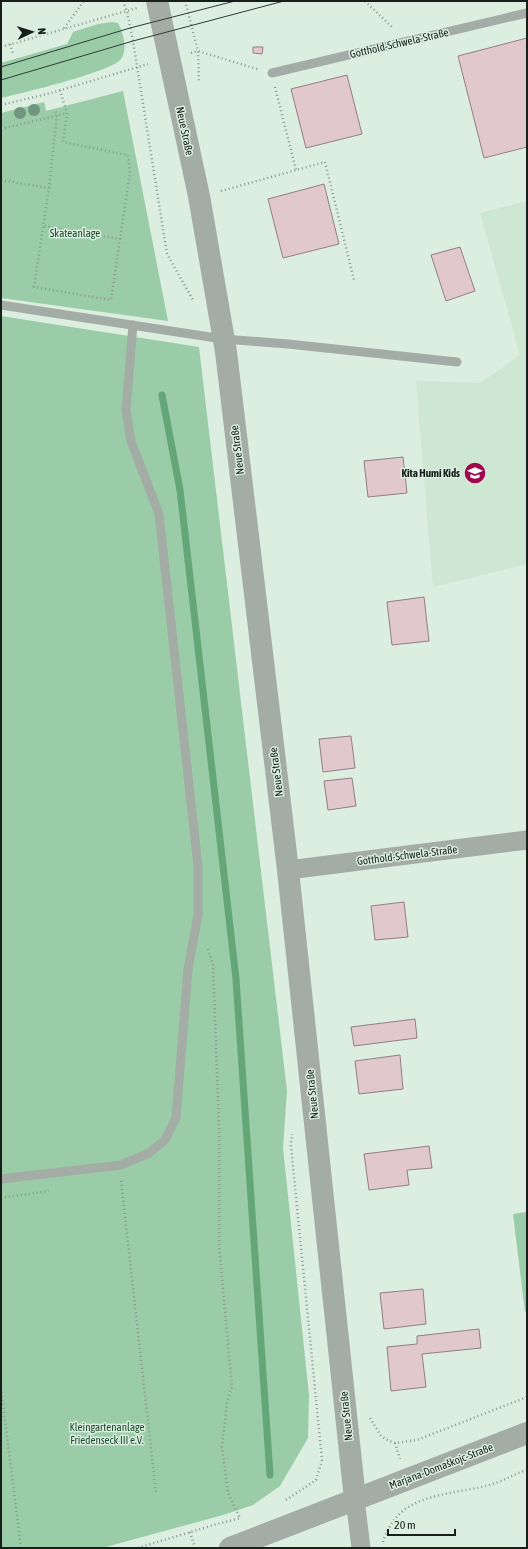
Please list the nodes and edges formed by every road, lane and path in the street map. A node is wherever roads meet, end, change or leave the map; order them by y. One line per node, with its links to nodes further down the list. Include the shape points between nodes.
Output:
1 (84, 1): 7 (path)
2 (122, 1): 5 (path)
3 (157, 1): 5 (path); 29 (street, Neue Straße, via 199,196)
4 (365, 1): 8 (path)
5 (126, 12): 7 (path); 29 (path, via 133,41 167,254)
6 (527, 13): 8 (lane, Gotthold-Schwela-Straße)
7 (63, 28): 9 (path)
8 (406, 41): 12 (lane, Gotthold-Schwela-Straße)
9 (10, 44): 10 (path); 11 (path)
10 (1, 47)
11 (13, 53)
12 (272, 73): 20 (path)
13 (60, 90): 17 (path)
14 (51, 93): 15 (path)
15 (1, 105)
16 (55, 109): 18 (path)
17 (66, 113): 18 (path); 25 (path, via 63,142 128,155 130,173)
18 (57, 115): 19 (path); 22 (path)
19 (1, 128)
20 (296, 170): 23 (path); 26 (path, via 325,162)
21 (1, 180): 22 (path)
22 (49, 188): 24 (path)
23 (218, 192)
24 (44, 226): 25 (path); 25 (path, via 34,287 110,300)
25 (120, 239)
26 (354, 280)
27 (1, 305): 28 (lane)
28 (133, 325): 29 (lane); 33 (lane, via 126,410 131,441 159,514 198,866)
29 (213, 338): 30 (lane); 32 (street, Neue Straße)
30 (457, 362)
31 (527, 840): 32 (street, Gotthold-Schwela-Straße)
32 (288, 870): 43 (street, Neue Straße)
33 (198, 915): 35 (lane, via 188,969 176,1118 165,1140 149,1153 121,1165); 46 (path, via 213,964 219,1127 219,1246 232,1387 227,1402 222,1447 228,1494)
34 (120, 1178): 42 (path)
35 (1, 1179)
36 (1, 1388): 49 (path)
37 (527, 1397): 39 (path, via 418,1440 395,1443 381,1436)
38 (318, 1416): 44 (path, via 322,1460 316,1480)
39 (369, 1416)
40 (527, 1433): 43 (street, Marjana-Domaškojc-Straße)
41 (527, 1470): 53 (path, via 496,1483 414,1504 400,1512 393,1520 383,1539)
42 (156, 1493)
43 (355, 1499): 51 (street, Marjana-Domaškojc-Straße); 52 (street, Neue Straße)
44 (285, 1501)
45 (248, 1517): 46 (path)
46 (240, 1518): 47 (path)
47 (190, 1532): 48 (path); 50 (path)
48 (194, 1545)
49 (21, 1548)
50 (138, 1548)
51 (230, 1548)
52 (361, 1548)
53 (382, 1548)

